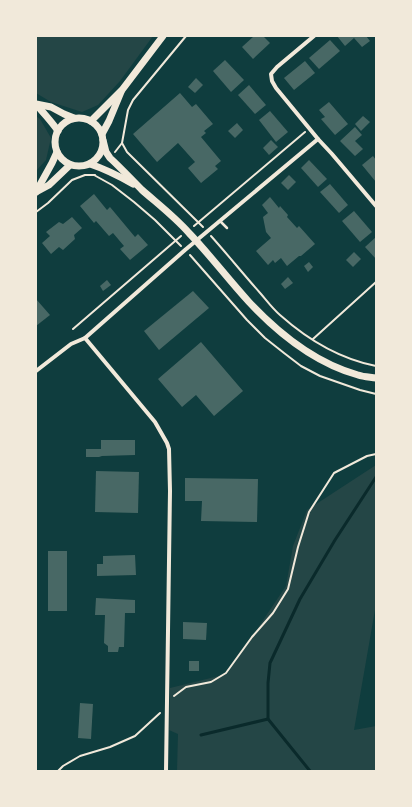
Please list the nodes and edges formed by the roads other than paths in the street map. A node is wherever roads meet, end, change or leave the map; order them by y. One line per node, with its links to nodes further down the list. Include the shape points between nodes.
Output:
1 (163, 36): 3 (street)
2 (314, 36): 9 (street, via 271,74 276,88)
3 (122, 90): 6 (street); 8 (street)
4 (37, 104): 5 (street); 7 (street)
5 (74, 118): 6 (street); 7 (street)
6 (90, 121): 8 (street, via 96,125)
7 (58, 131): 10 (street)
8 (102, 137): 11 (street, via 101,153); 13 (street, via 110,158)
9 (318, 139): 15 (street); 16 (street)
10 (56, 152): 12 (street); 14 (street)
11 (90, 164): 12 (street); 13 (street, via 122,177)
12 (70, 165): 14 (street, via 49,185)
13 (142, 189): 18 (street)
14 (36, 192)
15 (376, 206)
16 (220, 221): 17 (lane); 18 (street)
17 (227, 228)
18 (197, 241): 19 (street); 21 (street, via 248,301 293,342 341,369)
19 (85, 338): 20 (street, via 71,344); 22 (street, via 155,422 170,450)
20 (36, 371)
21 (376, 378)
22 (166, 771)

